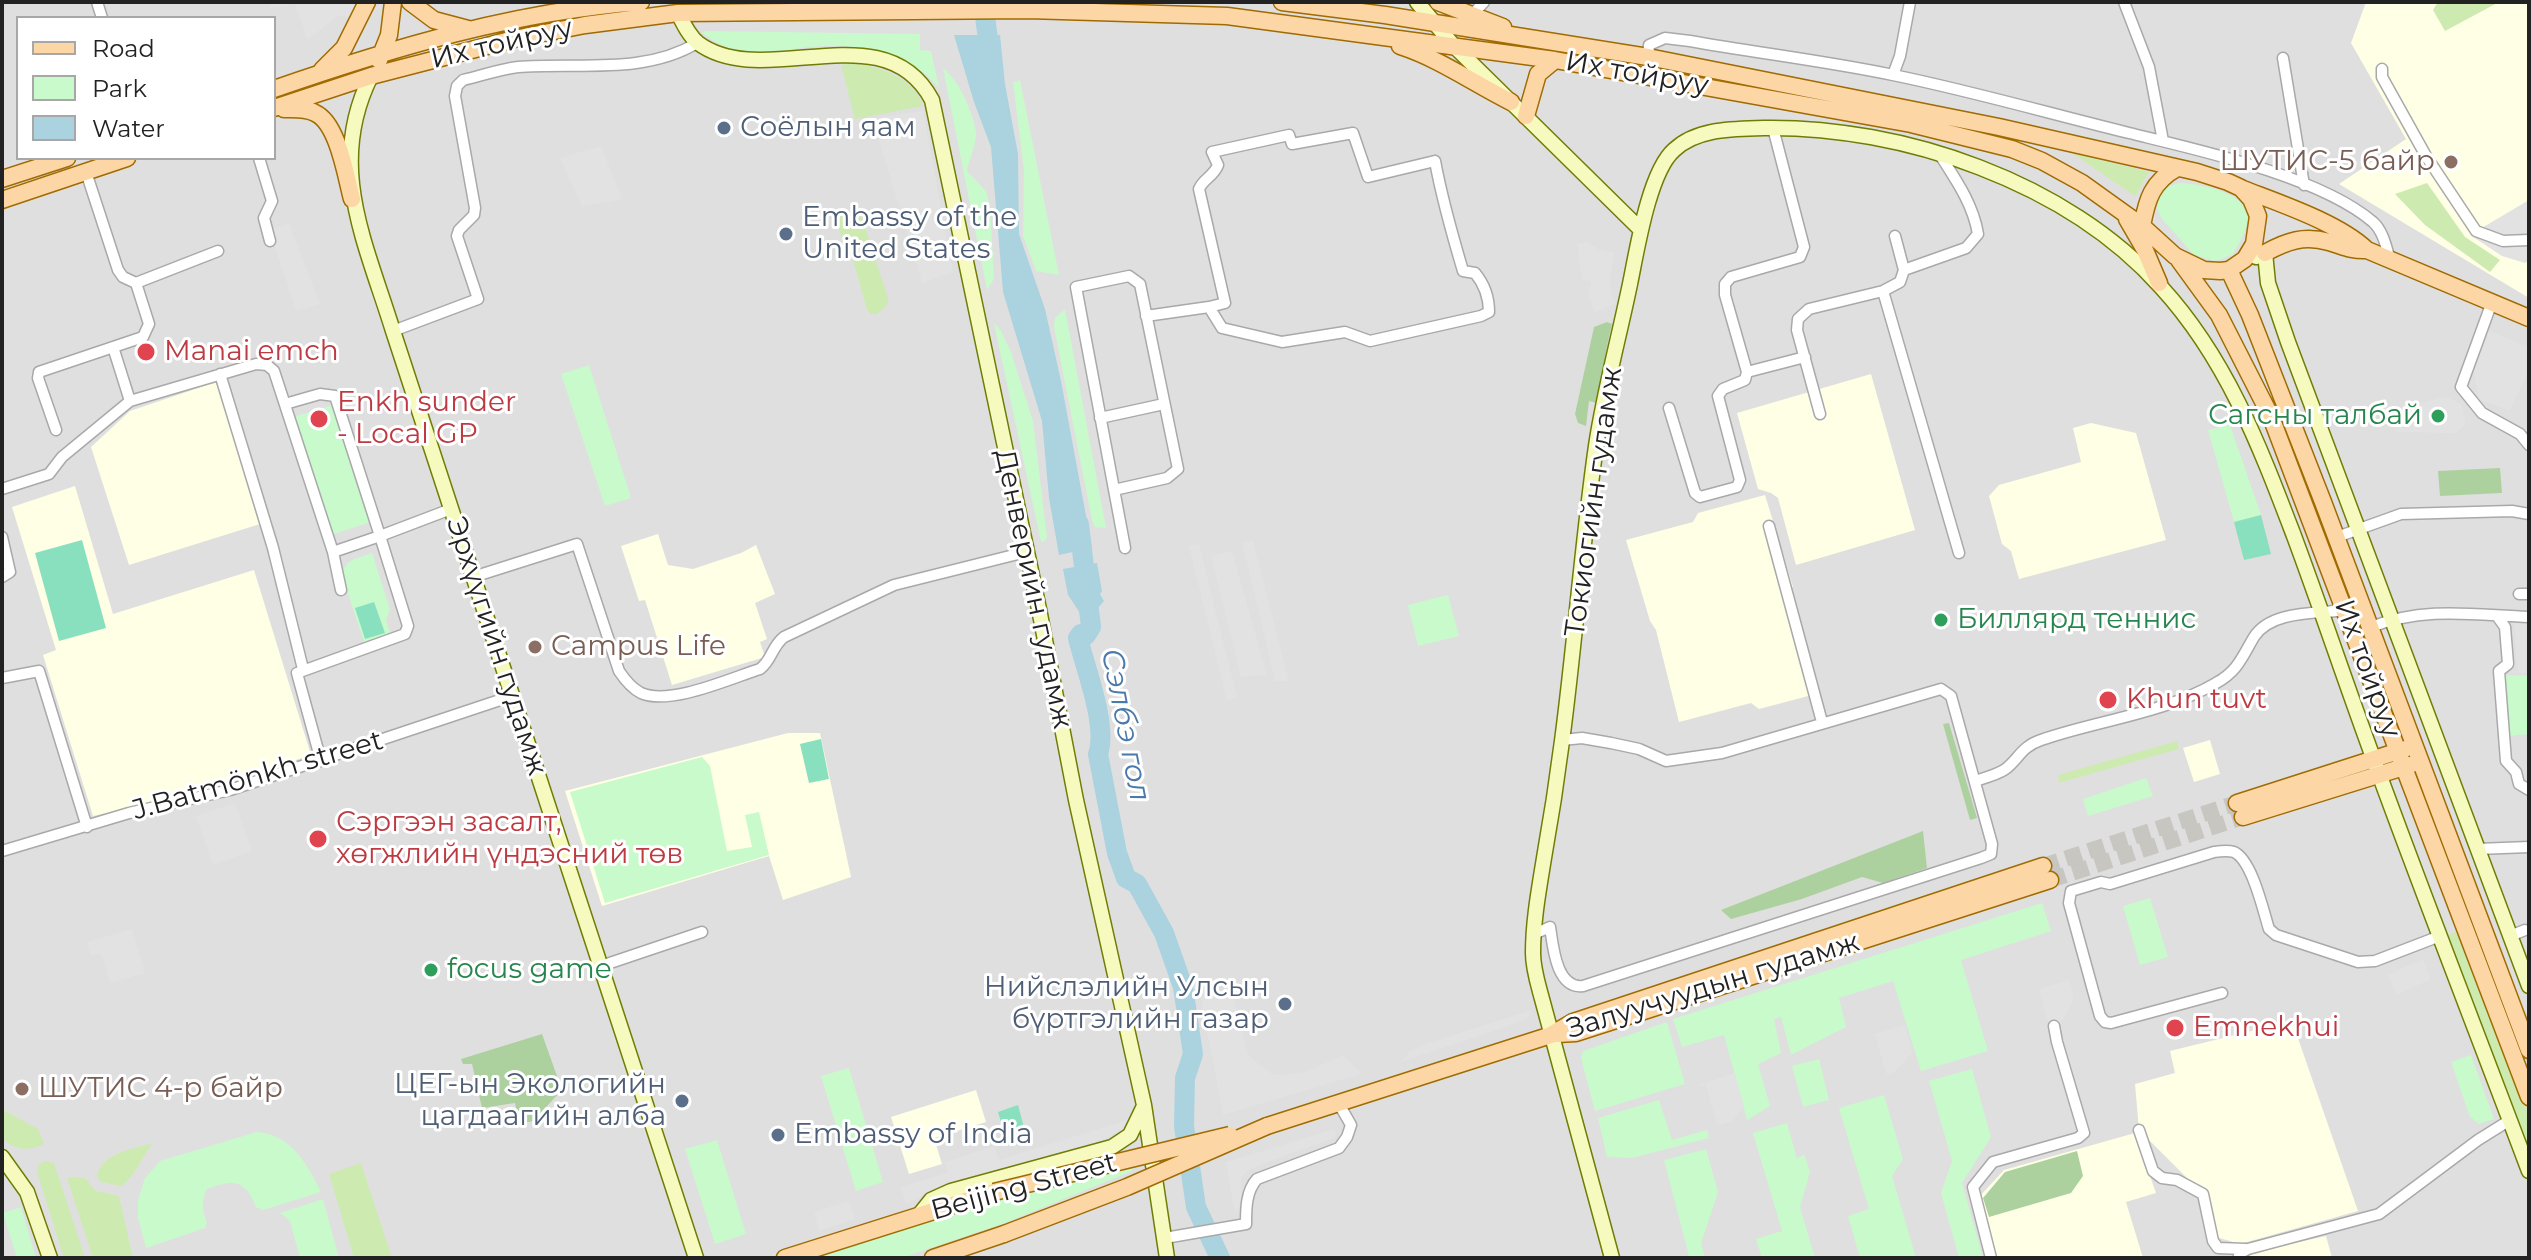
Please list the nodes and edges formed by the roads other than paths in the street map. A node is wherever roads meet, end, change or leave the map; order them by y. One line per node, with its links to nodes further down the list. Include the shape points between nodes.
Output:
1 (367, 2): 25 (main road, via 344,48)
2 (393, 2): 20 (main road)
3 (410, 2): 15 (main road, via 434,20)
4 (641, 2): 15 (main road, Их тойруу)
5 (1282, 2): 11 (main road, Их тойруу)
6 (1417, 2): 14 (street)
7 (1438, 2): 13 (main road)
8 (1484, 2): 13 (street)
9 (1910, 2): 26 (street)
10 (2124, 2): 36 (street, via 2149,67)
11 (1314, 3): 14 (main road, Их тойруу)
12 (678, 13): 16 (main road, Их тойруу, via 1107,11 1227,16); 18 (street); 27 (main road, Их тойруу, via 514,39)
13 (1471, 16): 17 (main road)
14 (1434, 23): 17 (main road, Их тойруу); 19 (street)
15 (474, 30): 20 (main road, Их тойруу)
16 (1372, 34): 19 (main road, Их тойруу); 29 (main road, via 1435,59)
17 (1542, 41): 21 (main road, Их тойруу)
18 (697, 43): 68 (street, via 679,54 616,65 516,67 463,80 455,96 475,208 457,236 478,299); 92 (street, Денверийн гудамж, via 746,61 828,54 863,57 895,65 927,91 936,112)
19 (1453, 45): 23 (main road, Их тойруу); 29 (street)
20 (383, 54): 25 (main road, Их тойруу); 27 (main road)
21 (1648, 57): 26 (street, via 1649,45 1665,38); 35 (main road, Их тойруу)
22 (2283, 58): 44 (street)
23 (1555, 60): 33 (main road, via 1538,74); 48 (main road, Их тойруу, via 1911,124 2012,149 2062,171)
24 (2382, 69): 52 (street, via 2426,156 2476,231 2503,241)
25 (319, 73): 28 (main road, Их тойруу)
26 (1893, 75): 32 (street)
27 (371, 76): 30 (main road, Их тойруу); 46 (street, Эрхүүгийн гудамж, via 352,123)
28 (276, 88)
29 (1511, 102): 33 (street)
30 (276, 107)
31 (276, 108): 46 (main road, via 304,110 324,119)
32 (2056, 115): 35 (street); 36 (street)
33 (1526, 116): 50 (street)
34 (1773, 128): 37 (street, Токиогийн гудамж, via 1815,130); 50 (street, Токиогийн гудамж, via 1708,132 1676,147 1661,168); 71 (street, via 1804,247 1800,257 1731,277 1725,284)
35 (2052, 139): 41 (main road, Их тойруу)
36 (2163, 141): 44 (street)
37 (1939, 153): 60 (street, via 1966,196 1978,234 1966,248); 62 (street, Токиогийн гудамж, via 2021,184 2065,209)
38 (61, 160): 43 (main road)
39 (121, 160): 42 (main road)
40 (260, 160): 53 (street, via 272,201 264,218)
41 (2177, 168): 45 (main road); 49 (main road, via 2153,186)
42 (86, 172): 47 (main road); 61 (street, via 118,270)
43 (2, 179)
44 (2304, 185): 58 (street, via 2376,224)
45 (2241, 188): 54 (main road, via 2357,240); 59 (main road, via 2258,216 2254,244)
46 (352, 199): 68 (street, Эрхүүгийн гудамж)
47 (2, 200)
48 (2122, 211): 49 (main road, Их тойруу); 62 (main road)
49 (2142, 226): 57 (main road)
50 (1641, 230): 107 (street, Токиогийн гудамж, via 1596,442)
51 (1895, 236): 60 (street)
52 (2529, 240)
53 (270, 241)
54 (2367, 250): 56 (main road, via 2352,251 2306,237); 58 (main road)
55 (218, 251): 61 (street)
56 (2265, 253): 59 (street); 86 (street, via 2268,283)
57 (2175, 256): 59 (main road, via 2204,270); 97 (main road, Их тойруу, via 2219,315 2271,417)
58 (2390, 260): 64 (main road)
59 (2233, 268): 89 (main road, Их тойруу)
60 (1904, 270): 63 (street, via 1900,282)
61 (136, 283): 69 (street, via 147,330 143,337)
62 (2159, 283): 98 (street, Токиогийн гудамж, via 2218,362 2236,396)
63 (1883, 291): 70 (street, via 1805,311 1797,324); 93 (street)
64 (2492, 302): 67 (main road); 80 (street, via 2461,387 2482,413 2520,434)
65 (1209, 307): 65 (street, via 1222,328 1282,342 1345,332 1370,341 1489,312 1484,284 1475,273 1463,271 1435,161 1368,177 1353,133 1292,144 1289,135 1212,152 1218,165 1199,189 1225,303); 66 (street)
66 (1146, 316): 75 (street); 78 (street, via 1140,284 1129,276 1076,287)
67 (2529, 318)
68 (393, 331): 83 (street, Эрхүүгийн гудамж)
69 (113, 347): 73 (street); 79 (street, via 39,372)
70 (1805, 357): 71 (street); 77 (street)
71 (1747, 372): 76 (street, via 1745,380 1718,396 1740,480 1737,487 1700,497 1695,493)
72 (220, 374): 73 (street); 74 (street, via 267,365); 103 (street)
73 (130, 401): 81 (street, via 49,474)
74 (285, 404): 87 (street, via 320,394 335,396); 91 (street)
75 (1164, 404): 78 (street); 82 (street, via 1178,469 1167,478)
76 (1669, 408)
77 (1820, 414)
78 (1100, 418): 82 (street)
79 (56, 430)
80 (2529, 445)
81 (2, 489)
82 (1114, 490): 90 (street)
83 (451, 509): 87 (street); 95 (street, Эрхүүгийн гудамж)
84 (2529, 514): 86 (street, via 2401,514)
85 (1769, 526): 106 (street)
86 (2358, 529): 89 (street); 101 (street)
87 (380, 536): 91 (street); 103 (street, via 408,631)
88 (2, 537): 94 (street, via 10,567)
89 (2337, 537): 102 (main road, Их тойруу)
90 (1125, 548)
91 (333, 552): 96 (street)
92 (1026, 552): 95 (street, via 894,585 784,637 760,669 669,697 642,694 619,671 577,544); 133 (street, Денверийн гудамж)
93 (1959, 553)
94 (2, 577)
95 (473, 577): 105 (street, Эрхүүгийн гудамж)
96 (341, 590)
97 (2345, 610): 98 (street); 109 (main road, Их тойруу)
98 (2323, 613): 111 (street, Токиогийн гудамж); 112 (street, via 2269,624 2255,634 2240,664 2217,683 2100,725 2038,740 2005,770)
99 (2497, 616): 100 (street); 101 (street, via 2452,611); 113 (street, via 2505,627 2508,664 2499,671 2506,761 2519,784)
100 (2529, 617)
101 (2392, 619): 102 (street); 117 (street)
102 (2371, 627): 108 (main road, Их тойруу)
103 (303, 669): 110 (street, via 297,676)
104 (2, 678): 115 (street, via 39,671)
105 (512, 696): 110 (street, J.Batmönkh street); 125 (street, Эрхүүгийн гудамж)
106 (1822, 722): 107 (street, via 1722,753 1666,761 1611,743); 112 (street, via 1945,691)
107 (1562, 740): 122 (street, Токиогийн гудамж)
108 (2417, 754): 109 (main road); 130 (main road, Их тойруу)
109 (2400, 760): 111 (main road); 131 (main road, Их тойруу)
110 (321, 761): 115 (street, J.Batmönkh street)
111 (2376, 767): 114 (main road); 123 (street, Токиогийн гудамж)
112 (1975, 781): 122 (street, via 1992,844 1991,854 1981,858 1583,986 1568,983 1554,958 1550,927)
113 (2529, 790)
114 (2240, 810)
115 (87, 827): 118 (street, J.Batmönkh street)
116 (2529, 847): 117 (street)
117 (2477, 849): 124 (street)
118 (2, 851)
119 (2046, 873): 129 (main road, Залуучуудын гудамж, via 1573,1022)
120 (2525, 930): 124 (street)
121 (702, 932): 125 (street)
122 (1534, 934): 129 (street, Токиогийн гудамж, via 1534,967)
123 (2440, 936): 127 (street, via 2375,961 2358,962 2276,935 2269,929 2251,872 2238,854 2228,851 2071,891 2069,903 2105,1022); 134 (street, Токиогийн гудамж)
124 (2510, 936): 126 (street)
125 (601, 966): 143 (street, Эрхүүгийн гудамж)
126 (2529, 986)
127 (2222, 993)
128 (2054, 1026): 148 (street, via 2084,1133 1993,1162 1973,1187)
129 (1551, 1035): 132 (main road, Beijing Street); 147 (street, Токиогийн гудамж)
130 (2529, 1050)
131 (2529, 1097)
132 (1339, 1104): 135 (main road, Beijing Street); 140 (street, via 1351,1125 1344,1143 1257,1179 1248,1197 1246,1224)
133 (1144, 1105): 139 (street, via 1130,1135 1112,1147 951,1191 931,1200); 140 (street, Денверийн гудамж)
134 (2510, 1120): 138 (street, Токиогийн гудамж); 141 (street, via 2379,1214)
135 (1267, 1126): 139 (main road, Beijing Street, bridge); 145 (main road, Beijing Street, bridge, via 1127,1187)
136 (2139, 1130): 141 (street, via 2153,1171 2203,1194 2218,1248)
137 (2, 1157): 142 (street, via 27,1192)
138 (2529, 1171)
139 (919, 1215): 144 (main road, Beijing Street)
140 (1171, 1237): 146 (street, Денверийн гудамж)
141 (2248, 1249): 149 (street)
142 (50, 1258)
143 (696, 1258)
144 (785, 1258)
145 (933, 1258)
146 (1167, 1258)
147 (1612, 1258)
148 (1991, 1258)
149 (2239, 1258)

